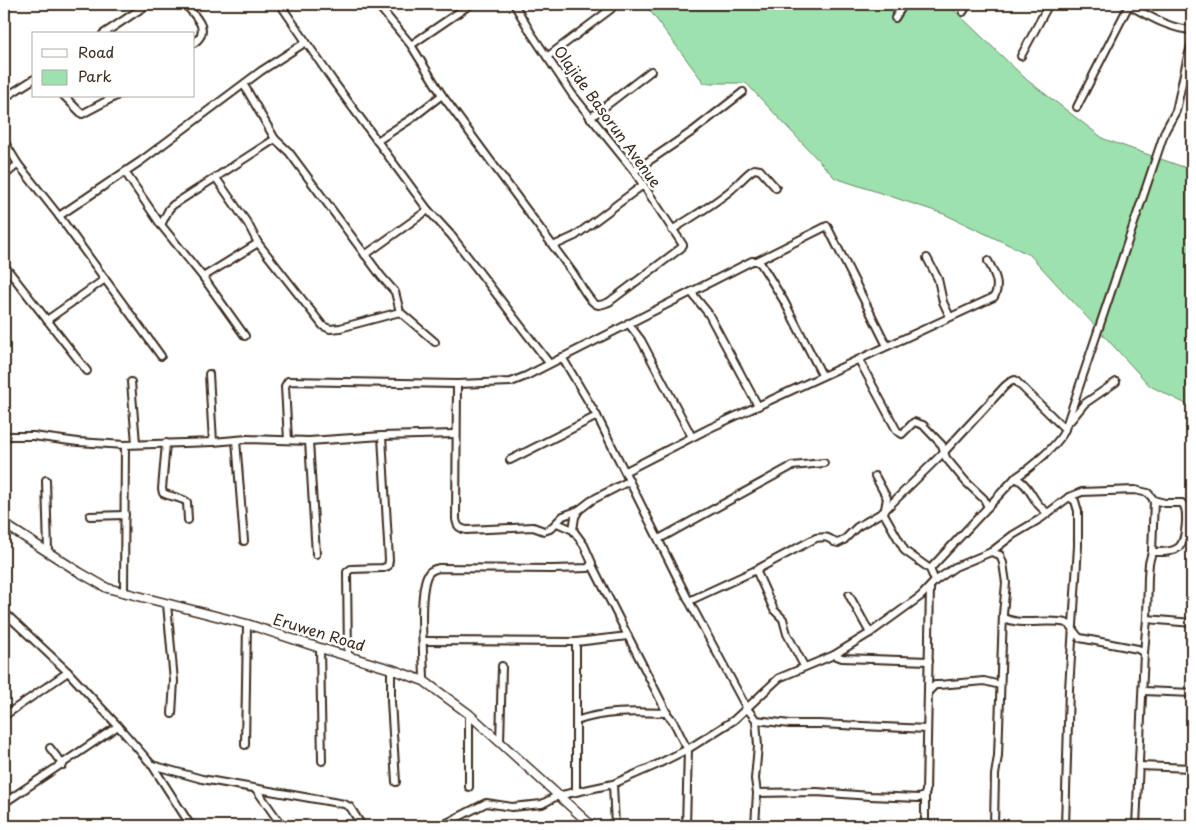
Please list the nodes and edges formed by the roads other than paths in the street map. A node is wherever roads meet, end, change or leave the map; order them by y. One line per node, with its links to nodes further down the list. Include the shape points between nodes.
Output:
1 (148, 4): 15 (street)
2 (185, 4): 16 (street, via 203,30)
3 (280, 4): 17 (street)
4 (377, 4): 19 (street)
5 (470, 4): 19 (street)
6 (514, 4): 21 (street, Olajide Basorun Avenue)
7 (904, 4): 13 (street)
8 (968, 4): 12 (street)
9 (1049, 4): 20 (street)
10 (1128, 4): 14 (street, via 1157,20); 30 (street)
11 (611, 9): 21 (street)
12 (963, 12)
13 (895, 18)
14 (1192, 30)
15 (106, 32)
16 (195, 42)
17 (306, 42): 24 (street); 34 (street)
18 (1192, 43): 77 (street, via 1176,111 1165,131)
19 (411, 45): 26 (street)
20 (1021, 56)
21 (547, 57): 31 (street, Olajide Basorun Avenue)
22 (650, 71): 31 (street)
23 (32, 80): 27 (street)
24 (244, 86): 32 (street); 37 (street)
25 (743, 92): 36 (street)
26 (442, 95): 34 (street); 49 (street)
27 (4, 98)
28 (66, 98): 29 (street, via 82,114)
29 (112, 98)
30 (1077, 107)
31 (590, 118): 36 (street, Olajide Basorun Avenue)
32 (275, 139): 39 (street); 50 (street, via 289,152)
33 (4, 141): 35 (street)
34 (377, 141): 43 (street)
35 (18, 164): 38 (street); 45 (street)
36 (634, 171): 40 (street, Olajide Basorun Avenue)
37 (125, 172): 44 (street); 45 (street)
38 (4, 176)
39 (216, 178): 42 (street); 48 (street)
40 (643, 185): 47 (street, Olajide Basorun Avenue); 49 (street, via 575,236)
41 (776, 188): 47 (street, via 760,170 754,169 709,207)
42 (169, 209): 44 (street); 46 (street)
43 (428, 210): 50 (street); 68 (street)
44 (152, 212): 46 (street)
45 (59, 216): 56 (street)
46 (160, 224): 55 (street)
47 (672, 230): 49 (street, Olajide Basorun Avenue, via 683,245 681,248 610,302 600,305 590,300)
48 (258, 243): 55 (street); 58 (street, via 323,326 340,328)
49 (553, 246)
50 (365, 255): 58 (street, via 395,292)
51 (927, 258): 59 (street)
52 (757, 261): 57 (street); 64 (street, via 827,226); 71 (street, via 784,301)
53 (988, 261): 59 (street, via 995,272 998,288 994,297)
54 (4, 265): 60 (street)
55 (203, 277): 62 (street)
56 (105, 279): 60 (street); 65 (street)
57 (691, 292): 61 (street); 75 (street, via 708,313)
58 (400, 312): 63 (street)
59 (950, 317): 64 (street)
60 (47, 320): 69 (street)
61 (628, 323): 66 (street); 81 (street, via 641,340)
62 (245, 336)
63 (435, 342)
64 (887, 346): 67 (street)
65 (161, 356)
66 (562, 357): 68 (street); 76 (street)
67 (860, 360): 71 (street); 89 (street, via 897,431 902,434 914,422 920,423 942,445)
68 (549, 363): 74 (street, via 511,382)
69 (87, 371)
70 (209, 374): 86 (street)
71 (822, 375): 75 (street)
72 (131, 382): 87 (street)
73 (1116, 382): 77 (street, via 1084,404)
74 (457, 384): 78 (street); 83 (street, via 288,381 285,386)
75 (758, 406): 81 (street)
76 (597, 416): 90 (street); 92 (street)
77 (1065, 429): 89 (street, via 1015,380 1005,386); 94 (street, via 1062,437)
78 (455, 434): 80 (street); 106 (street, via 456,524 460,528 533,527 544,531)
79 (4, 436): 88 (street)
80 (382, 436): 84 (street); 138 (street, via 389,560 388,566 383,568 351,569 347,572)
81 (692, 437): 92 (street)
82 (236, 440): 83 (street); 86 (street); 110 (street)
83 (288, 440): 84 (street)
84 (309, 441): 114 (street)
85 (166, 442): 86 (street); 87 (street); 105 (street, via 163,493 187,502)
86 (212, 442)
87 (136, 443): 88 (street)
88 (125, 445): 103 (street)
89 (944, 452): 99 (street); 101 (street)
90 (510, 460)
91 (824, 463): 109 (street, via 792,466)
92 (626, 471): 96 (street)
93 (875, 476): 101 (street, via 887,498)
94 (1015, 478): 99 (street); 102 (street)
95 (46, 480): 111 (street)
96 (629, 481): 100 (street); 109 (street)
97 (1069, 497): 98 (street, via 1082,492 1135,490 1148,493); 102 (street); 128 (street, via 1075,501 1078,511)
98 (1154, 500): 113 (street); 113 (street, via 1182,503 1186,510 1184,540 1172,551)
99 (988, 507): 116 (street)
100 (579, 510): 106 (street, via 563,516); 108 (street)
101 (884, 512): 116 (street, via 905,551); 117 (street, via 857,527 838,543 830,538 816,538)
102 (1047, 512): 112 (street)
103 (125, 515): 104 (street); 119 (street)
104 (90, 516)
105 (188, 520)
106 (557, 523): 108 (street)
107 (4, 524): 111 (street, Eruwen Road)
108 (573, 530): 115 (street, via 584,545)
109 (658, 539): 121 (street)
110 (244, 540)
111 (48, 551): 119 (street, Eruwen Road, via 100,585)
112 (990, 552): 118 (street, via 955,567); 124 (street, via 1000,555 1003,562 1006,583)
113 (1152, 552): 125 (street)
114 (316, 554)
115 (592, 565): 130 (street); 132 (street, via 588,568 552,569 433,569 428,574 423,593)
116 (930, 569): 118 (street)
117 (756, 570): 121 (street); 141 (street)
118 (932, 584): 129 (street); 139 (street)
119 (124, 592): 122 (street, Eruwen Road)
120 (850, 595): 129 (street)
121 (689, 601): 149 (street)
122 (167, 604): 127 (street, Eruwen Road); 151 (street, via 174,682)
123 (4, 612): 143 (street)
124 (1003, 617): 128 (street, via 1006,620 1062,622); 145 (street)
125 (1147, 620): 126 (street); 131 (street)
126 (1192, 623)
127 (247, 624): 134 (street, Eruwen Road); 159 (street)
128 (1074, 629): 135 (street, via 1080,638); 186 (street, via 1068,689)
129 (870, 634): 137 (street)
130 (628, 636): 133 (street); 150 (street)
131 (1146, 640): 135 (street); 136 (street)
132 (423, 641): 133 (street); 144 (street)
133 (576, 642): 155 (street)
134 (320, 648): 138 (street, Eruwen Road); 162 (street)
135 (1138, 649): 136 (street)
136 (1144, 653): 146 (street)
137 (834, 654): 139 (street, via 842,658); 141 (street)
138 (348, 656): 142 (street, Eruwen Road)
139 (929, 661): 147 (street)
140 (502, 666): 158 (street)
141 (804, 666): 149 (street, via 780,678)
142 (391, 669): 144 (street, Eruwen Road); 167 (street)
143 (68, 672): 153 (street); 156 (street)
144 (424, 681): 152 (street, Eruwen Road)
145 (1000, 685): 147 (street, via 984,681 934,685); 185 (street)
146 (1143, 691): 148 (street); 165 (street)
147 (929, 692): 157 (street)
148 (1192, 693)
149 (746, 707): 154 (street); 161 (street, via 734,720)
150 (667, 713): 155 (street, via 606,714); 161 (street)
151 (172, 714)
152 (468, 714): 158 (street, Eruwen Road); 169 (street)
153 (4, 716)
154 (756, 720): 157 (street); 172 (street)
155 (576, 721): 171 (street)
156 (118, 726): 163 (street); 164 (street)
157 (927, 729): 173 (street)
158 (500, 742): 174 (street, Eruwen Road)
159 (246, 745)
160 (50, 748): 163 (street)
161 (688, 749): 168 (street); 182 (street)
162 (322, 761)
163 (63, 765): 175 (street)
164 (152, 765): 170 (street); 176 (street)
165 (1139, 766): 166 (street); 187 (street)
166 (1192, 768)
167 (396, 782)
168 (613, 784): 171 (street); 181 (street)
169 (469, 787)
170 (256, 789): 177 (street); 178 (street, via 344,804 350,807)
171 (576, 791): 174 (street)
172 (757, 793): 173 (street, via 826,792 919,798); 183 (street)
173 (925, 794): 184 (street)
174 (557, 796): 179 (street, via 542,804 524,806 486,803); 180 (street, Eruwen Road)
175 (4, 803)
176 (191, 826)
177 (282, 826)
178 (362, 826)
179 (441, 826)
180 (592, 826)
181 (615, 826)
182 (686, 826)
183 (755, 826)
184 (925, 826)
185 (994, 826)
186 (1065, 826)
187 (1136, 826)

